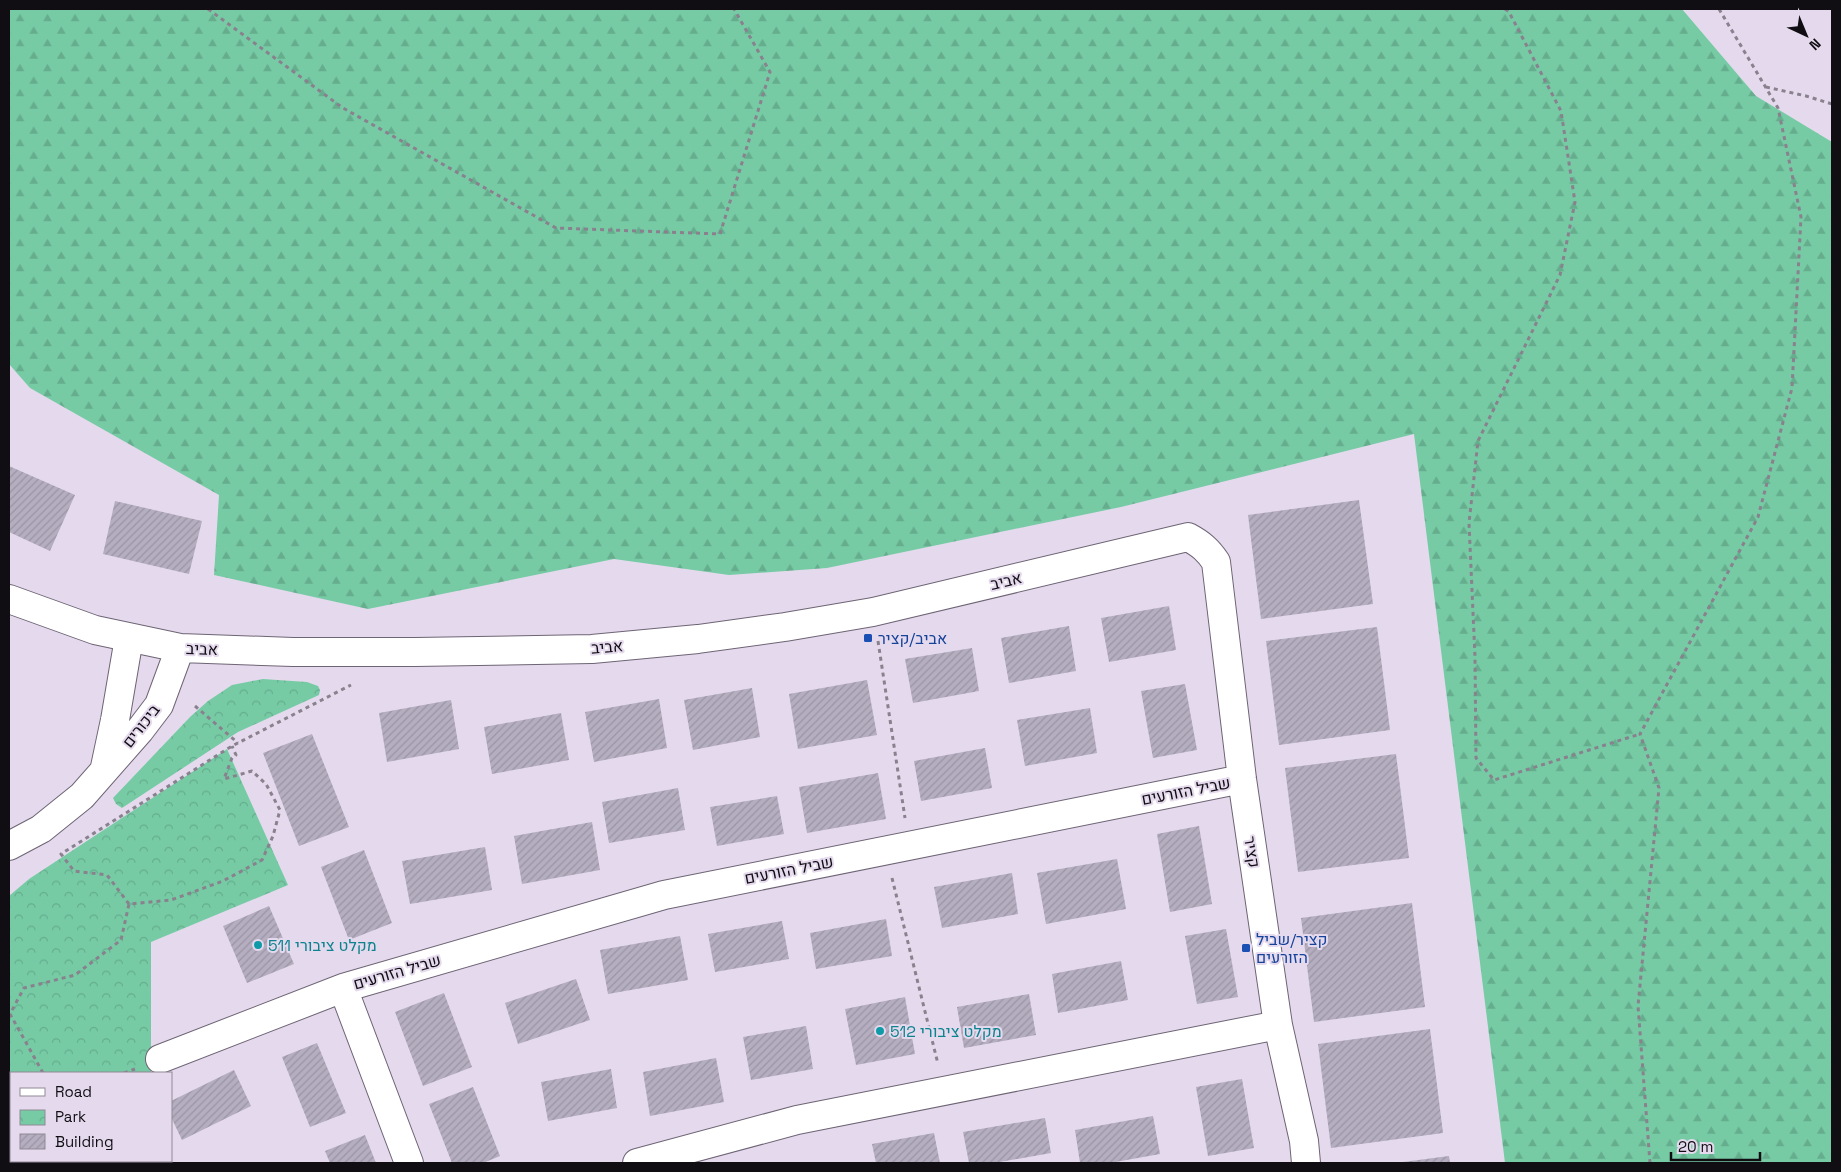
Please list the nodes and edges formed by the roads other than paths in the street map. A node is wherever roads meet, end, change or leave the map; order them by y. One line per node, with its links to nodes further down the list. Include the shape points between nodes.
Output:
1 (1200, 543): 4 (street, אביב, via 1188,537 873,612 698,639 592,648 424,652); 6 (street, קציר, via 1216,562)
2 (9, 599): 3 (street, אביב, via 95,630)
3 (129, 638): 4 (street, אביב); 5 (street, ביכורים)
4 (180, 648): 5 (street, ביכורים, via 159,705)
5 (104, 771): 7 (street, ביכורים, via 82,796 41,828)
6 (1242, 779): 8 (street, שביל הזורעים, via 664,895); 9 (street, קציר)
7 (9, 846)
8 (343, 988): 10 (street, שביל הזורעים); 11 (street, שביל הזורעים)
9 (1278, 1025): 12 (street, via 797,1120); 13 (street, קציר)
10 (160, 1059)
11 (409, 1163)
12 (637, 1163)
13 (1306, 1163)

